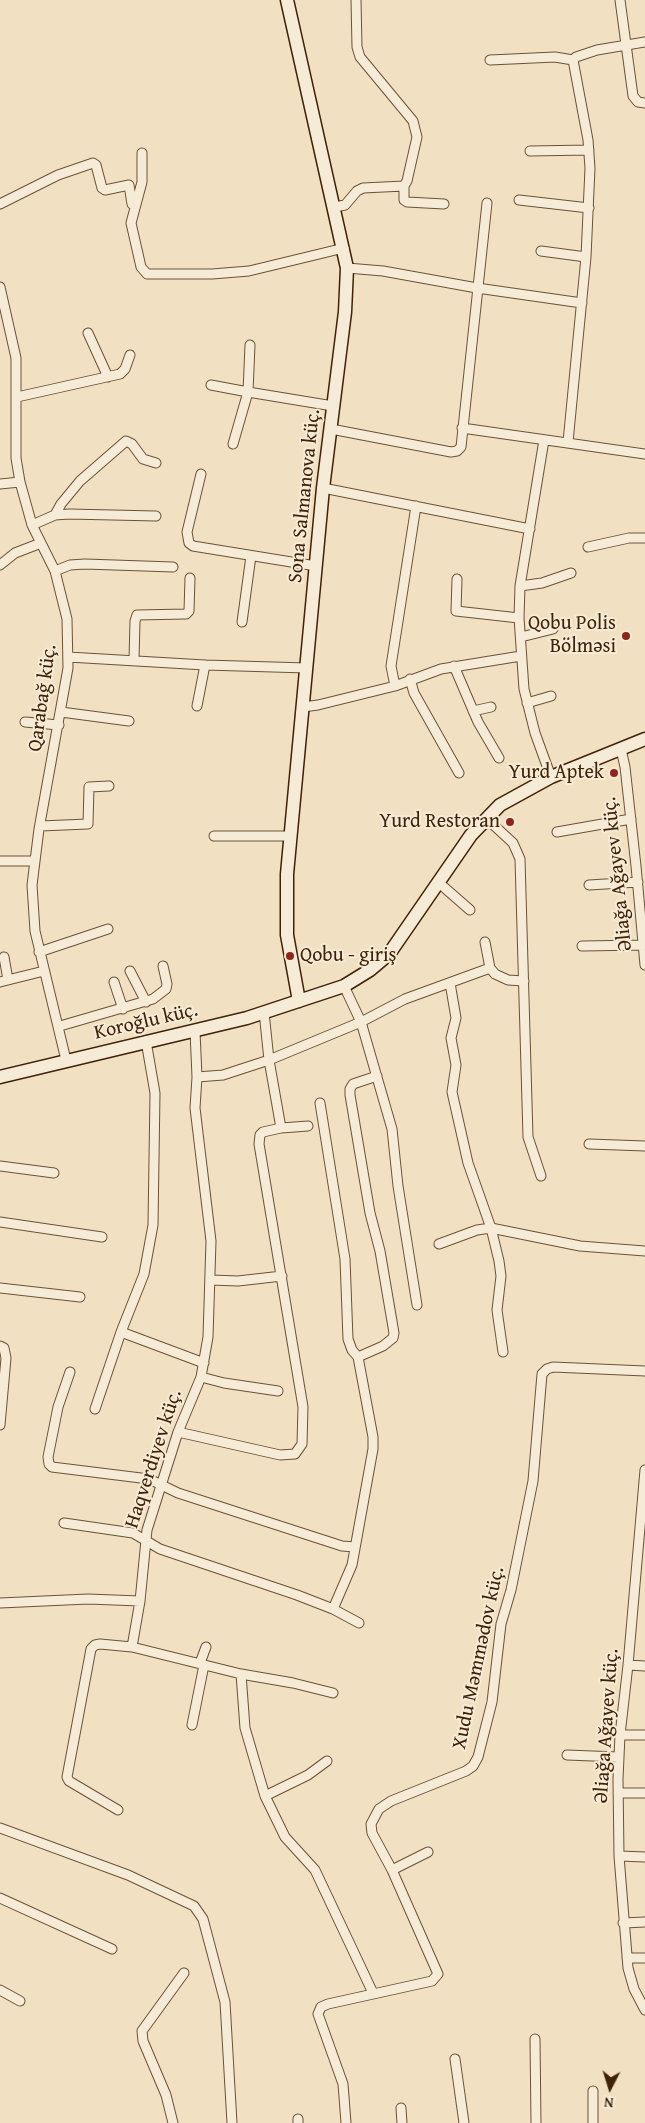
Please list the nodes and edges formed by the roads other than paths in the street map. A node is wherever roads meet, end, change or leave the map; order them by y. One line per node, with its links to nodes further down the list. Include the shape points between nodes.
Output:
1 (287, 0): 18 (street, Sona Salmanova küç.)
2 (356, 0): 12 (street, via 360,57 404,108 415,126 417,137)
3 (620, 0): 5 (street)
4 (645, 42): 5 (street)
5 (626, 44): 7 (street, via 576,56); 8 (street, via 633,96 638,102)
6 (490, 60): 7 (street, via 555,57)
7 (573, 60): 9 (street)
8 (645, 103)
9 (589, 150): 10 (street); 19 (street)
10 (530, 151)
11 (142, 153): 17 (street, via 143,176)
12 (404, 186): 16 (street, via 404,200 407,202); 18 (street, via 363,188 346,204)
13 (519, 200): 19 (street)
14 (487, 202): 25 (street)
15 (0, 204): 17 (street, via 42,182 93,163 102,188 129,185)
16 (444, 204)
17 (135, 206): 20 (street, via 132,231 141,267 152,276 249,271)
18 (335, 207): 20 (street, Sona Salmanova küç.)
19 (589, 208): 22 (street)
20 (344, 248): 23 (street, Sona Salmanova küç.)
21 (541, 251): 22 (street)
22 (586, 257): 26 (street)
23 (347, 268): 25 (street, via 383,271); 34 (street, Sona Salmanova küç.)
24 (0, 287): 33 (street, Qarabağ küç., via 16,358)
25 (477, 288): 26 (street); 35 (street)
26 (582, 303): 38 (street)
27 (88, 333): 30 (street)
28 (250, 345): 32 (street)
29 (130, 355): 30 (street, via 120,374)
30 (108, 377): 33 (street)
31 (211, 385): 32 (street)
32 (248, 392): 34 (street); 39 (street)
33 (17, 397): 43 (street, Qarabağ küç., via 16,458)
34 (334, 406): 36 (street, Sona Salmanova küç.)
35 (462, 428): 36 (street, via 461,447 451,452); 37 (street)
36 (331, 429): 45 (street, Sona Salmanova küç.)
37 (544, 440): 38 (street); 50 (street)
38 (568, 442): 40 (street)
39 (233, 444)
40 (645, 454)
41 (156, 463): 47 (street, via 143,459 126,441 80,481)
42 (200, 474): 54 (street, via 187,532 189,543 200,548)
43 (20, 482): 44 (street); 49 (street, Qarabağ küç.)
44 (0, 484)
45 (323, 488): 46 (street); 56 (street, Sona Salmanova küç.)
46 (416, 506): 50 (street); 74 (street, via 391,666)
47 (55, 515): 48 (street); 49 (street)
48 (156, 516)
49 (32, 525): 52 (street, Qarabağ küç.)
50 (530, 529): 62 (street)
51 (645, 538): 53 (street)
52 (41, 543): 55 (street, via 14,554); 58 (street, Qarabağ küç.)
53 (588, 547)
54 (251, 556): 56 (street); 64 (street)
55 (0, 565)
56 (316, 566): 72 (street, Sona Salmanova küç.)
57 (173, 567): 58 (street, via 85,564)
58 (55, 571): 68 (street, Qarabağ küç., via 68,619)
59 (571, 573): 62 (street)
60 (190, 578): 69 (street, via 190,611 186,614 138,615)
61 (457, 579): 63 (street, via 456,611)
62 (520, 586): 63 (street)
63 (519, 618): 66 (street)
64 (242, 622)
65 (553, 629): 66 (street)
66 (521, 636): 67 (street)
67 (521, 656): 71 (street); 76 (street)
68 (68, 657): 69 (street); 80 (street, Qarabağ küç.)
69 (134, 660): 70 (street)
70 (205, 665): 72 (street); 77 (street)
71 (454, 666): 73 (street); 81 (street)
72 (307, 668): 78 (street, Sona Salmanova küç.)
73 (410, 679): 74 (street); 88 (street, via 414,693)
74 (395, 686): 78 (street)
75 (551, 696): 76 (street)
76 (527, 703): 89 (street)
77 (197, 706)
78 (303, 707): 96 (street, Sona Salmanova küç.)
79 (492, 707): 81 (street)
80 (61, 712): 82 (street); 84 (street, Qarabağ küç.)
81 (472, 712): 87 (street)
82 (129, 721)
83 (25, 722): 84 (street)
84 (59, 725): 93 (street, Qarabağ küç.)
85 (645, 739): 86 (street, Koroğlu küç.)
86 (621, 749): 89 (street, Koroğlu küç.); 92 (street, Əliağa Ağayev küç.)
87 (499, 758)
88 (458, 773)
89 (551, 777): 91 (street, Koroğlu küç., via 507,800)
90 (109, 786): 93 (street, via 89,787 88,824)
91 (486, 818): 100 (street, Koroğlu küç., via 470,835); 116 (street, via 513,843 520,859)
92 (631, 819): 94 (street); 99 (street, Əliağa Ağayev küç.)
93 (40, 826): 97 (street, Qarabağ küç.)
94 (557, 832)
95 (214, 836): 96 (street)
96 (290, 836): 120 (street, Sona Salmanova küç., via 287,935)
97 (34, 861): 98 (street); 108 (street, Qarabağ küç., via 32,908)
98 (0, 862)
99 (641, 866): 101 (street, Əliağa Ağayev küç.)
100 (438, 882): 103 (street); 119 (street, Koroğlu küç., via 389,954)
101 (638, 882): 102 (street); 106 (street, Əliağa Ağayev küç.)
102 (589, 885)
103 (470, 910)
104 (108, 929): 108 (street)
105 (485, 942): 112 (street)
106 (643, 945): 107 (street); 110 (street, Əliağa Ağayev küç.)
107 (582, 946)
108 (39, 952): 114 (street, Qarabağ küç.)
109 (4, 957): 115 (street)
110 (645, 965)
111 (163, 966): 121 (street, via 166,989)
112 (490, 968): 116 (street, via 508,980); 118 (street)
113 (130, 970): 121 (street)
114 (44, 971): 115 (street); 125 (street, Qarabağ küç.)
115 (4, 981)
116 (524, 981): 140 (street, via 528,1137)
117 (114, 982): 122 (street)
118 (450, 983): 124 (street, via 404,1000); 142 (street, via 456,1018 451,1038 456,1065 452,1092 468,1163)
119 (344, 986): 120 (street, Koroğlu küç.); 124 (street)
120 (300, 1001): 123 (street, Koroğlu küç.)
121 (146, 1002): 122 (street)
122 (123, 1009): 125 (street)
123 (264, 1012): 126 (street, Koroğlu küç.); 129 (street)
124 (361, 1022): 129 (street); 130 (street)
125 (60, 1026): 128 (street, Qarabağ küç.)
126 (195, 1031): 127 (street, Koroğlu küç.); 132 (street, Haqverdiyev küç.)
127 (146, 1041): 128 (street, Koroğlu küç.); 151 (street, via 155,1094 153,1225 144,1274)
128 (66, 1060): 131 (street, Koroğlu küç.)
129 (269, 1060): 132 (street, via 223,1075); 135 (street)
130 (377, 1076): 150 (street, via 392,1129); 154 (street, via 353,1084 350,1095 394,1333 384,1346)
131 (0, 1077)
132 (197, 1077): 147 (street, Haqverdiyev küç., via 195,1108 210,1220)
133 (320, 1103): 154 (street, via 346,1259 348,1339)
134 (308, 1126): 135 (street)
135 (281, 1128): 146 (street, via 263,1132 258,1144)
136 (588, 1144): 137 (street)
137 (645, 1146)
138 (0, 1166): 139 (street)
139 (54, 1173)
140 (541, 1176)
141 (0, 1222): 143 (street)
142 (491, 1228): 144 (street); 145 (street, via 580,1246); 153 (street, via 501,1276 497,1310)
143 (102, 1237)
144 (439, 1244)
145 (645, 1251)
146 (282, 1276): 147 (street, via 238,1281); 162 (street, via 303,1406 304,1429 300,1450 295,1454 280,1455)
147 (211, 1280): 155 (street, Haqverdiyev küç.)
148 (0, 1288): 149 (street)
149 (80, 1297)
150 (418, 1305)
151 (121, 1332): 155 (street); 160 (street)
152 (0, 1346): 161 (street, via 4,1348 6,1358)
153 (502, 1352)
154 (358, 1357): 169 (street, via 373,1448)
155 (204, 1363): 158 (street, Haqverdiyev küç.)
156 (645, 1371): 197 (street, Xudu Məmmədov küç., via 553,1368 544,1371 533,1481 501,1624 492,1702 478,1757 466,1771 390,1801 379,1809 371,1824 372,1833)
157 (70, 1372): 164 (street, via 58,1407 49,1464 58,1468 149,1479)
158 (201, 1377): 159 (street); 162 (street, Haqverdiyev küç.)
159 (278, 1391)
160 (95, 1409)
161 (0, 1425)
162 (178, 1432): 164 (street, Haqverdiyev küç.)
163 (645, 1470): 165 (street, Əliağa Ağayev küç.)
164 (163, 1484): 168 (street, Haqverdiyev küç.); 169 (street, via 178,1493 342,1546)
165 (644, 1489): 167 (street, Əliağa Ağayev küç.)
166 (64, 1523): 168 (street, via 128,1532)
167 (643, 1523): 170 (street, Əliağa Ağayev küç.)
168 (146, 1540): 172 (street, Haqverdiyev küç.); 174 (street, via 160,1549)
169 (356, 1547): 174 (street, via 347,1582)
170 (635, 1590): 171 (street); 179 (street, Əliağa Ağayev küç.)
171 (645, 1591)
172 (140, 1601): 173 (street, via 88,1599); 176 (street, Haqverdiyev küç.)
173 (0, 1603)
174 (333, 1609): 175 (street)
175 (359, 1623)
176 (132, 1647): 178 (street); 192 (street, via 95,1645 90,1649 67,1777)
177 (206, 1647): 178 (street)
178 (202, 1664): 181 (street); 183 (street)
179 (628, 1665): 180 (street); 184 (street, Əliağa Ağayev küç.)
180 (645, 1666)
181 (241, 1674): 182 (street); 191 (street, via 245,1728)
182 (333, 1693)
183 (192, 1725)
184 (620, 1735): 185 (street); 187 (street, Əliağa Ağayev küç.)
185 (645, 1735)
186 (567, 1755): 187 (street)
187 (618, 1757): 189 (street, Əliağa Ağayev küç.)
188 (327, 1761): 191 (street)
189 (618, 1793): 190 (street); 195 (street, Əliağa Ağayev küç.)
190 (645, 1794)
191 (265, 1796): 206 (street, via 285,1837 315,1870)
192 (118, 1810)
193 (0, 1828): 214 (street, via 128,1875 194,1906 203,1919 225,2002)
194 (428, 1852): 197 (street)
195 (619, 1856): 196 (street); 200 (street, Əliağa Ağayev küç.)
196 (645, 1857)
197 (392, 1870): 206 (street, Xudu Məmmədov küç., via 438,1974 432,1981)
198 (0, 1898): 201 (street)
199 (645, 1922): 200 (street)
200 (624, 1923): 202 (street, Əliağa Ağayev küç.)
201 (112, 1949)
202 (627, 1958): 203 (street); 208 (street, Əliağa Ağayev küç., via 630,1976)
203 (645, 1958)
204 (184, 1973): 213 (street, via 142,2031)
205 (0, 1990): 207 (street)
206 (373, 1993): 215 (street, Xudu Məmmədov küç., via 328,2004 318,2014 343,2084)
207 (20, 2001)
208 (645, 2010)
209 (535, 2039): 218 (street)
210 (455, 2059): 217 (street)
211 (593, 2091): 219 (street)
212 (401, 2108): 216 (street)
213 (173, 2123)
214 (232, 2123)
215 (346, 2123)
216 (402, 2123)
217 (464, 2123)
218 (536, 2123)
219 (593, 2123)

